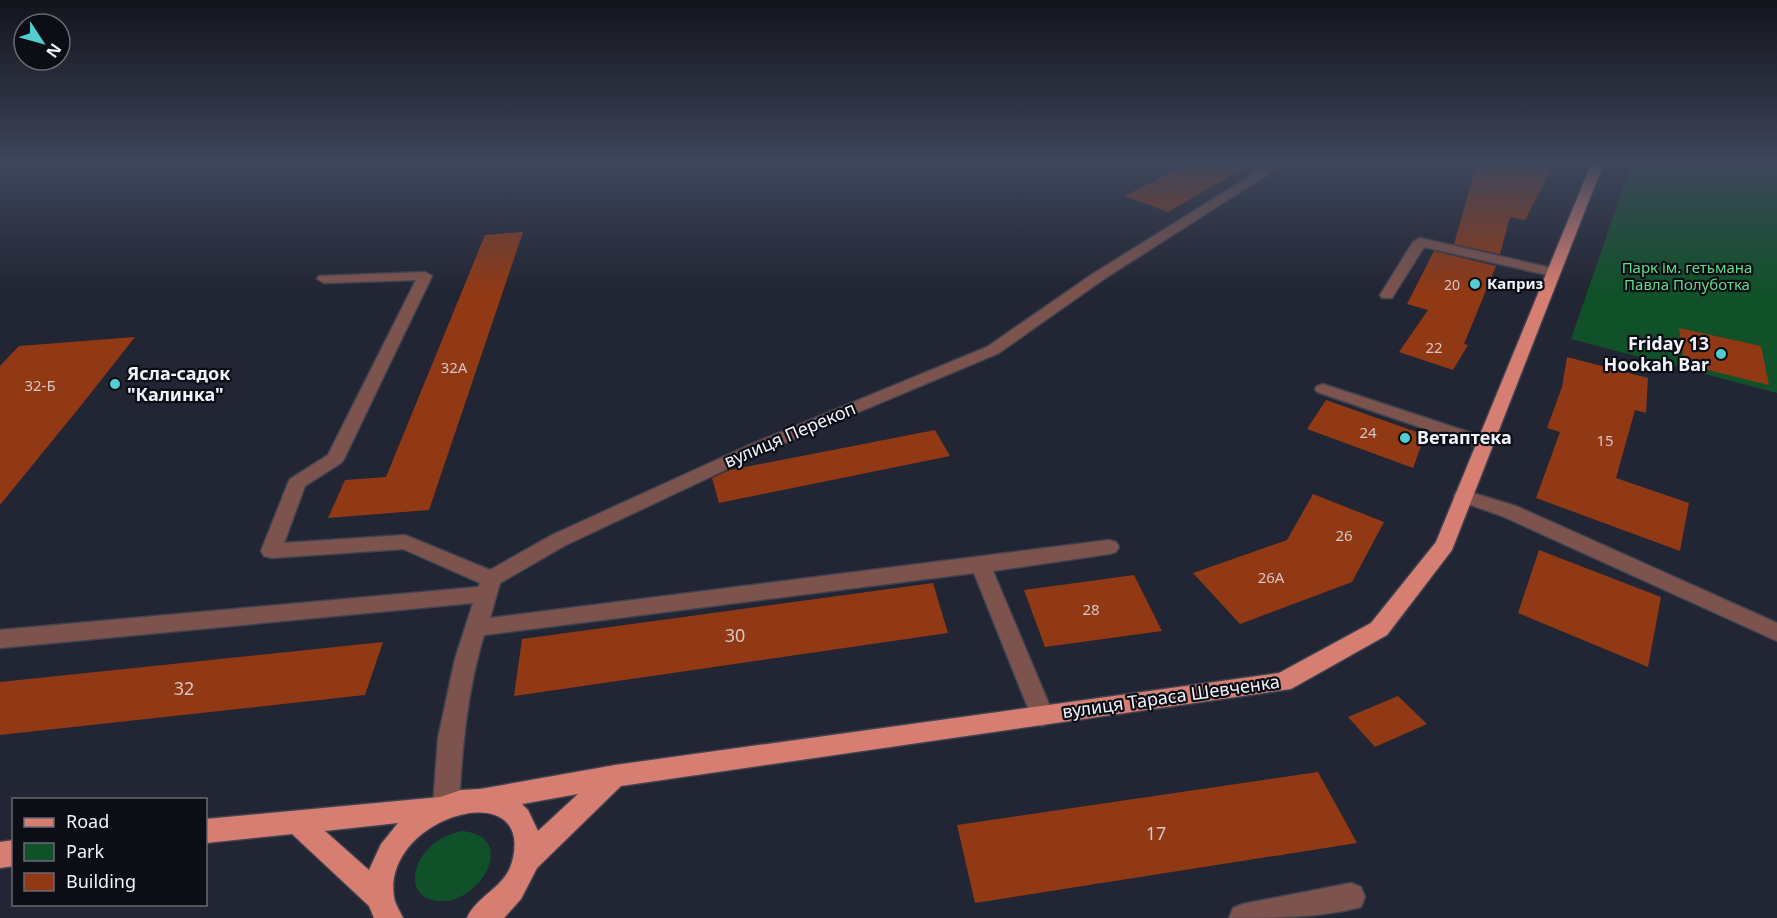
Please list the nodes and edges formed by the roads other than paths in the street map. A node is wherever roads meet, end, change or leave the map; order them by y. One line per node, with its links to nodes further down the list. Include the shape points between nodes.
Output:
1 (1213, 205): 11 (street, вулиця Перекоп, via 1099,276 993,350 753,450 559,540)
2 (1580, 205): 3 (main road, вулиця Тараса Шевченка)
3 (1552, 272): 5 (street, via 1420,242); 7 (main road, вулиця Тараса Шевченка)
4 (324, 279): 11 (street, via 425,276 335,459 297,483 271,551 405,542)
5 (1387, 295)
6 (1323, 389): 7 (street)
7 (1484, 443): 8 (main road, вулиця Тараса Шевченка)
8 (1463, 496): 13 (street, via 1509,511); 15 (main road, вулиця Тараса Шевченка, via 1445,545 1379,629 1283,682)
9 (1109, 547): 10 (street)
10 (981, 565): 12 (street); 15 (street)
11 (489, 586): 12 (street); 14 (street)
12 (476, 628): 18 (street, via 450,738)
13 (1777, 632)
14 (0, 639)
15 (1042, 716): 16 (main road, вулиця Тараса Шевченка)
16 (615, 776): 17 (main road, вулиця Тараса Шевченка); 21 (main road)
17 (482, 800): 18 (main road, вулиця Тараса Шевченка); 21 (main road, via 499,803 523,825 528,841)
18 (446, 806): 19 (main road); 23 (main road, via 416,823 387,859 380,879)
19 (297, 822): 20 (main road); 23 (main road)
20 (207, 831)
21 (526, 860): 24 (main road)
22 (1351, 897): 26 (street)
23 (384, 908)
24 (506, 908): 25 (main road)
25 (481, 918)
26 (1243, 918)

